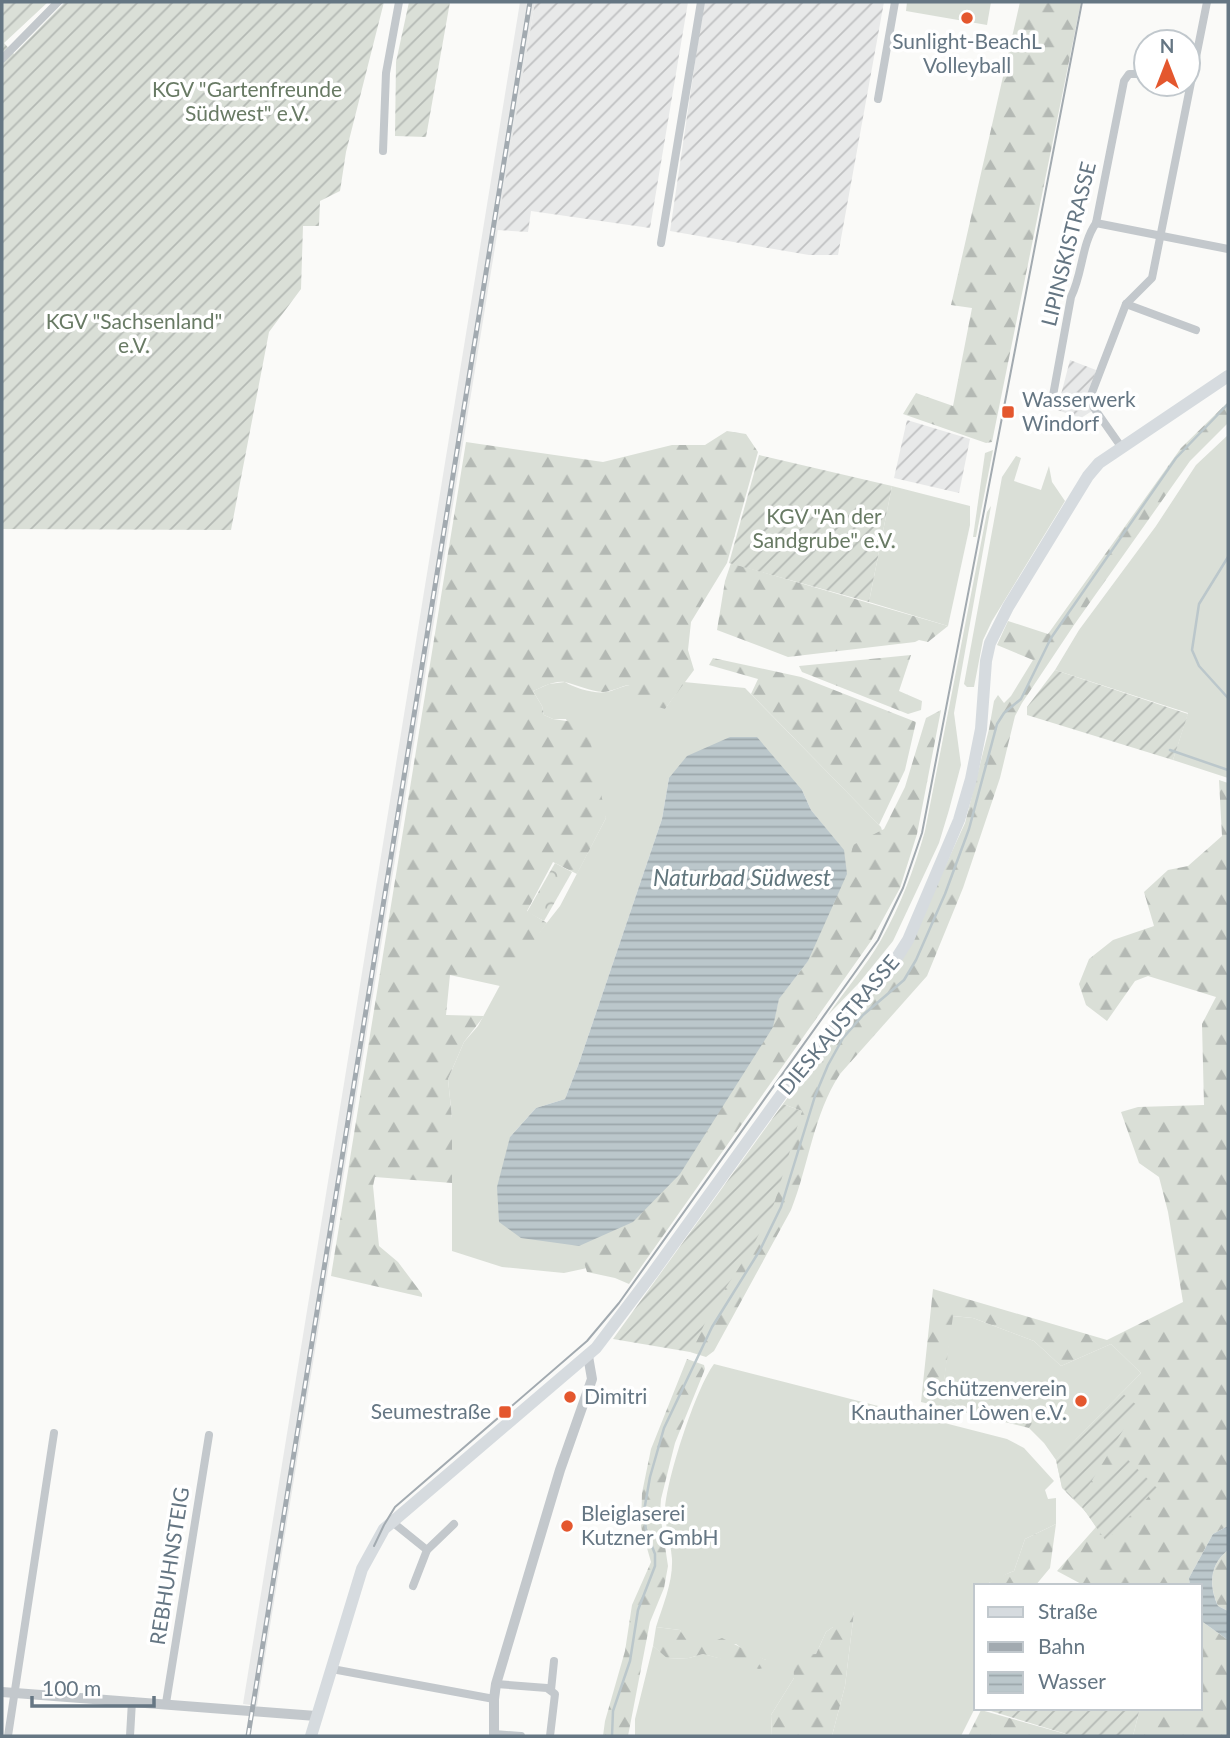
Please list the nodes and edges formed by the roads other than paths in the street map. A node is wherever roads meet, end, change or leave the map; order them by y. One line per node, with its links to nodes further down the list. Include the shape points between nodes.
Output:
1 (58, 2): 7 (street)
2 (399, 2): 11 (street, via 386,73)
3 (701, 2): 14 (street)
4 (895, 2): 10 (street)
5 (1206, 2): 6 (street)
6 (1201, 28)
7 (2, 59)
8 (1132, 74): 12 (street, LIPINSKISTRASSE, via 1124,81)
9 (1187, 98): 13 (street)
10 (878, 99)
11 (383, 151)
12 (1096, 223): 13 (street); 19 (street, LIPINSKISTRASSE, via 1087,236 1071,297)
13 (1160, 236): 15 (street); 16 (street, via 1152,278)
14 (661, 243)
15 (1228, 249)
16 (1126, 304): 17 (street); 20 (street, via 1091,395 1094,408)
17 (1196, 330)
18 (1228, 376): 20 (main road, DIESKAUSTRASSE)
19 (1052, 401)
20 (1122, 447): 21 (main road, DIESKAUSTRASSE, via 1088,476 995,628 986,661 981,729 960,820 908,940 781,1095 653,1274)
21 (588, 1356): 24 (main road, DIESKAUSTRASSE); 30 (street, via 592,1379)
22 (54, 1433): 33 (street)
23 (208, 1435): 36 (street, REBHUHNSTEIG)
24 (391, 1521): 26 (street); 29 (main road, DIESKAUSTRASSE, via 362,1569)
25 (453, 1524): 26 (street)
26 (427, 1550): 27 (street)
27 (413, 1586)
28 (554, 1661): 31 (street)
29 (332, 1669): 34 (street); 37 (main road, DIESKAUSTRASSE)
30 (496, 1684): 31 (street); 34 (street)
31 (551, 1690): 43 (street, via 555,1700)
32 (2, 1692): 33 (street)
33 (16, 1693): 35 (street); 39 (street)
34 (494, 1699): 38 (street)
35 (132, 1700): 36 (street); 40 (street)
36 (166, 1703): 37 (street)
37 (316, 1716): 41 (main road, DIESKAUSTRASSE)
38 (494, 1735): 42 (street)
39 (8, 1736)
40 (130, 1736)
41 (311, 1736)
42 (521, 1736)
43 (550, 1736)

